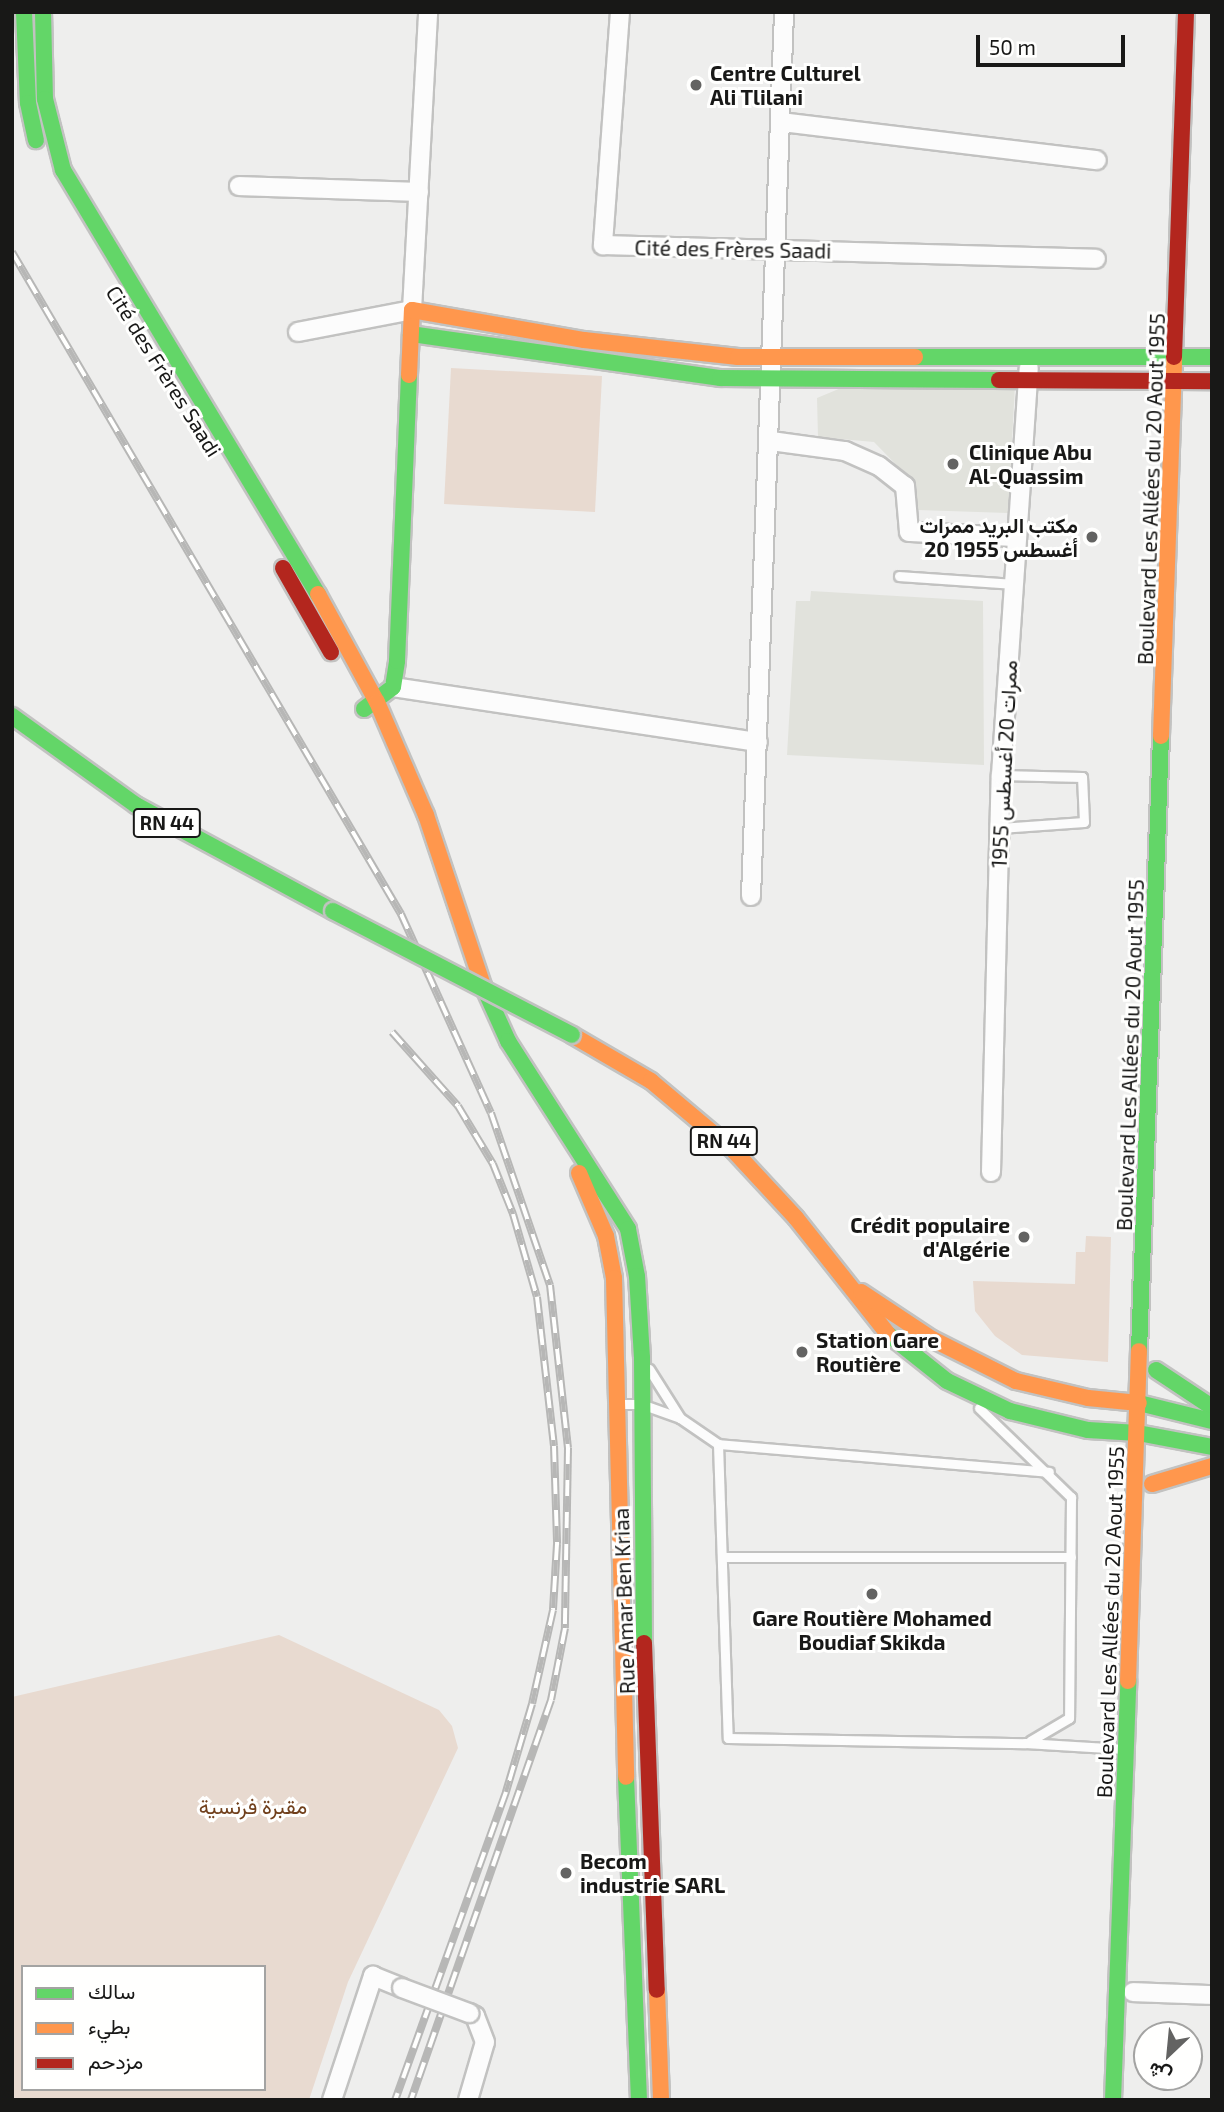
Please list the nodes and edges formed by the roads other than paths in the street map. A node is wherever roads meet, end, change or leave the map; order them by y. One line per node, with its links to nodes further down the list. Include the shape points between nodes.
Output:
1 (24, 12): 13 (main road, via 27,103 35,138)
2 (43, 12): 34 (main road, Cité des Frères Saadi, via 45,99 63,170 319,596)
3 (428, 12): 12 (street)
4 (620, 12): 14 (street, Cité des Frères Saadi, via 603,245)
5 (784, 12): 8 (street)
6 (1186, 12): 22 (main road, Boulevard Les Allées du 20 Aout 1955)
7 (1203, 12): 9 (main road)
8 (781, 122): 10 (street); 14 (street)
9 (1200, 122)
10 (1097, 160)
11 (239, 186): 12 (street)
12 (419, 192): 16 (street)
13 (71, 218)
14 (778, 249): 15 (street, Cité des Frères Saadi); 21 (street)
15 (1096, 259)
16 (412, 310): 17 (street); 19 (main road); 21 (main road, via 664,351)
17 (298, 331)
18 (141, 333): 34 (main road, Cité des Frères Saadi)
19 (411, 334): 25 (main road, via 666,373); 33 (main road)
20 (1194, 350): 22 (main road); 23 (main road); 28 (main road, Boulevard Les Allées du 20 Aout 1955)
21 (773, 355): 24 (main road); 25 (street)
22 (1177, 356): 24 (main road); 28 (main road, Boulevard Les Allées du 20 Aout 1955)
23 (1212, 357)
24 (1030, 358): 26 (street, ممرات 20 أغسطس 1955)
25 (774, 379): 26 (main road); 29 (street)
26 (1028, 379): 28 (main road); 30 (street, ممرات 20 أغسطس 1955)
27 (1212, 381): 28 (main road)
28 (1187, 385): 46 (main road, Boulevard Les Allées du 20 Aout 1955)
29 (771, 441): 30 (street, via 845,451 879,466 905,486 909,532); 36 (street)
30 (1016, 537): 32 (street, ممرات 20 أغسطس 1955)
31 (899, 576): 32 (lane)
32 (1014, 584): 37 (street, ممرات 20 أغسطس 1955)
33 (393, 687): 34 (main road); 36 (street)
34 (370, 705): 39 (main road, Cité des Frères Saadi)
35 (12, 716): 43 (main road, RN 44, bridge, via 136,805 640,1074 708,1127 776,1195)
36 (758, 742): 40 (street)
37 (1002, 775): 38 (street, ممرات 20 أغسطس 1955); 38 (lane, via 1082,777 1084,822)
38 (1000, 828): 42 (street, ممرات 20 أغسطس 1955)
39 (440, 859): 41 (main road, Rue Amar Ben Kriaa, via 488,997 508,1041)
40 (751, 896)
41 (558, 1124): 45 (main road, Rue Amar Ben Kriaa, via 587,1159 628,1229 637,1276); 51 (main road, Rue Amar Ben Kriaa, via 611,1258)
42 (991, 1172)
43 (845, 1281): 48 (main road, via 882,1330); 49 (main road, via 978,1365 1016,1381)
44 (1157, 1346): 47 (main road, Boulevard Les Allées du 20 Aout 1955)
45 (642, 1358): 52 (main road, Rue Amar Ben Kriaa); 55 (lane)
46 (1140, 1360): 49 (main road, via 1131,1380); 50 (main road, Boulevard Les Allées du 20 Aout 1955)
47 (1156, 1370): 53 (main road, Boulevard Les Allées du 20 Aout 1955); 54 (main road)
48 (947, 1381): 57 (main road, via 1010,1411); 63 (lane)
49 (1088, 1398): 50 (main road)
50 (1139, 1403): 53 (main road); 58 (main road, Boulevard Les Allées du 20 Aout 1955)
51 (618, 1404): 52 (lane); 73 (main road, Rue Amar Ben Kriaa, via 620,1616)
52 (641, 1404): 55 (lane); 74 (main road, Rue Amar Ben Kriaa, via 643,1615)
53 (1155, 1407): 56 (main road); 58 (main road, Boulevard Les Allées du 20 Aout 1955)
54 (1212, 1407)
55 (680, 1418): 59 (lane)
56 (1212, 1421)
57 (1088, 1430): 58 (main road); 61 (main road, via 1126,1442)
58 (1146, 1434): 60 (main road); 61 (main road, Boulevard Les Allées du 20 Aout 1955); 64 (main road, Boulevard Les Allées du 20 Aout 1955)
59 (718, 1444): 63 (lane); 65 (lane)
60 (1212, 1447)
61 (1136, 1461): 68 (main road, Boulevard Les Allées du 20 Aout 1955)
62 (1212, 1466): 64 (main road)
63 (1049, 1472): 66 (lane, via 1071,1497)
64 (1152, 1484): 69 (main road, Boulevard Les Allées du 20 Aout 1955)
65 (722, 1557): 66 (lane); 67 (lane, via 729,1738)
66 (1071, 1557): 67 (lane, via 1069,1718)
67 (1025, 1743): 68 (lane)
68 (1126, 1749): 75 (main road, Boulevard Les Allées du 20 Aout 1955)
69 (1133, 1992): 70 (street); 76 (main road, Boulevard Les Allées du 20 Aout 1955)
70 (1212, 1995)
71 (332, 2100): 72 (street, bridge, via 373,1976 475,2016 485,2042)
72 (468, 2100)
73 (639, 2100)
74 (661, 2100)
75 (1113, 2100)
76 (1129, 2100)

